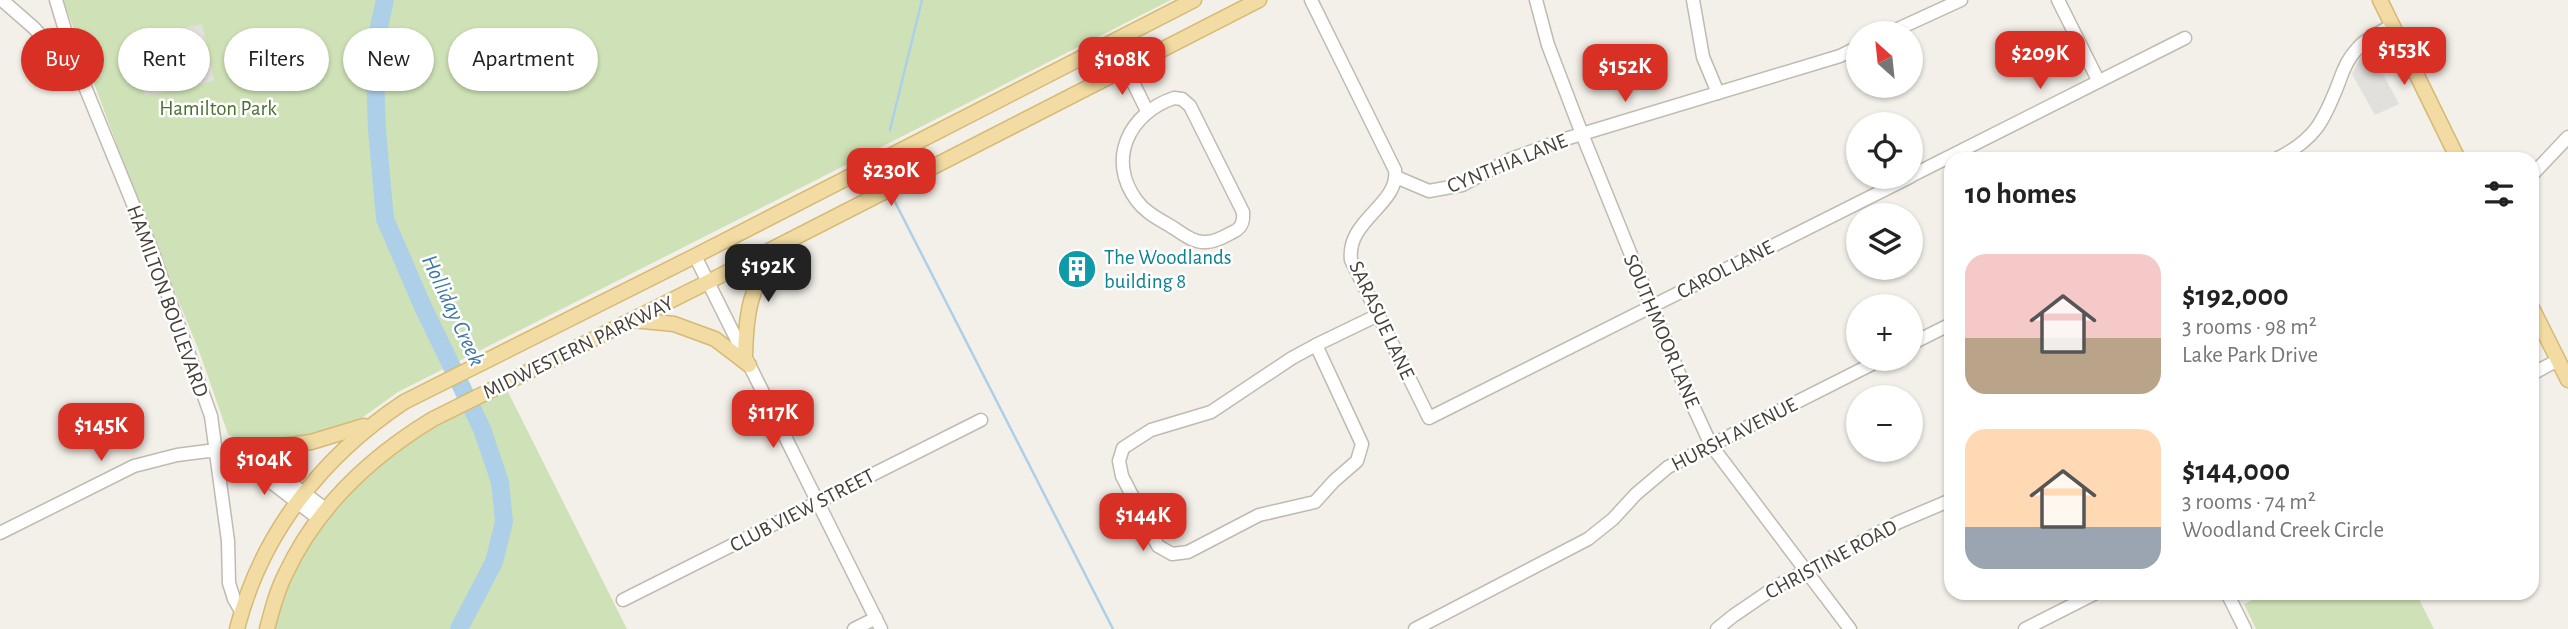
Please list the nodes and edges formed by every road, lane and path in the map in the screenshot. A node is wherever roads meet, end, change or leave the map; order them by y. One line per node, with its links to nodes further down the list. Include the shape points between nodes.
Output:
1 (2, 0): 14 (street)
2 (55, 0): 15 (street, HAMILTON BOULEVARD)
3 (1194, 0): 11 (main road, MIDWESTERN PARKWAY)
4 (1259, 0): 18 (main road, MIDWESTERN PARKWAY)
5 (1311, 0): 31 (street)
6 (1535, 0): 23 (street, SOUTHMOOR LANE)
7 (1693, 0): 21 (street, via 1703,57)
8 (1961, 0): 12 (street)
9 (2058, 0): 19 (street)
10 (2381, 0): 13 (main road)
11 (1164, 16): 18 (street, via 1110,52); 34 (main road, MIDWESTERN PARKWAY)
12 (1915, 21)
13 (2393, 25): 26 (street, via 2356,50 2317,130); 27 (main road)
14 (34, 28)
15 (64, 28)
16 (2185, 38): 19 (street, CAROL LANE)
17 (1846, 53): 21 (street, CYNTHIA LANE)
18 (1122, 70): 22 (street); 33 (main road, MIDWESTERN PARKWAY)
19 (2098, 80): 25 (street, CAROL LANE)
20 (88, 91): 52 (street, HAMILTON BOULEVARD)
21 (1718, 93): 23 (street, CYNTHIA LANE)
22 (1147, 111): 22 (street, via 1130,131 1123,156 1129,187 1137,200 1149,213 1195,240 1205,242 1235,232 1244,220 1243,212 1190,106 1174,98)
23 (1582, 134): 31 (street, CYNTHIA LANE, via 1531,150 1444,189 1429,191); 36 (street, SOUTHMOOR LANE)
24 (2568, 137): 29 (street)
25 (1957, 152)
26 (2289, 152)
27 (2455, 152)
28 (1944, 159): 30 (street, CAROL LANE)
29 (2539, 168)
30 (1923, 169)
31 (1396, 177): 37 (street, SARASUE LANE, via 1389,193 1357,232 1350,252)
32 (1884, 189): 36 (street, CAROL LANE)
33 (776, 247): 35 (main road, MIDWESTERN PARKWAY); 43 (main road, via 757,281 746,318)
34 (695, 256): 35 (street); 50 (main road, MIDWESTERN PARKWAY, via 421,392)
35 (708, 282): 38 (main road, MIDWESTERN PARKWAY); 43 (street)
36 (1652, 307): 48 (street, CAROL LANE); 51 (street, SOUTHMOOR LANE)
37 (1378, 315): 42 (street); 48 (street, SARASUE LANE)
38 (631, 320): 43 (main road, via 674,324 715,339); 56 (main road, MIDWESTERN PARKWAY, via 433,419 384,452)
39 (2539, 322): 44 (main road)
40 (1944, 328): 41 (street)
41 (1923, 338)
42 (1316, 345): 42 (street, via 1211,412 1151,430 1123,448 1119,461 1127,491 1164,551 1188,552 1259,516 1315,502 1357,461 1362,444)
43 (747, 360): 54 (street)
44 (2558, 360): 45 (street); 47 (main road)
45 (2539, 370)
46 (1858, 371): 51 (street, HURSH AVENUE)
47 (2568, 380)
48 (1429, 418)
49 (981, 421): 54 (street, CLUB VIEW STREET)
50 (375, 422): 52 (main road, via 311,442); 53 (main road, MIDWESTERN PARKWAY, via 325,466)
51 (1711, 445): 58 (street, SOUTHMOOR LANE); 67 (street, HURSH AVENUE, via 1657,475 1588,539)
52 (227, 453): 53 (street, via 262,462); 57 (street, via 177,455 134,467); 62 (street, HAMILTON BOULEVARD, via 229,583)
53 (300, 496): 56 (street); 62 (main road, MIDWESTERN PARKWAY, via 255,574)
54 (818, 502): 59 (street, CLUB VIEW STREET); 63 (street)
55 (1944, 503): 58 (street, CHRISTINE ROAD)
56 (323, 514): 65 (main road, MIDWESTERN PARKWAY, via 285,574)
57 (0, 533)
58 (1806, 571): 68 (street, CHRISTINE ROAD); 69 (street, SOUTHMOOR LANE)
59 (623, 600)
60 (2082, 600): 70 (street)
61 (2230, 600): 71 (street)
62 (242, 611): 64 (main road, MIDWESTERN PARKWAY)
63 (878, 623): 66 (street)
64 (237, 629)
65 (267, 629)
66 (854, 629)
67 (1415, 629)
68 (1717, 629)
69 (1850, 629)
70 (2025, 629)
71 (2245, 629)

